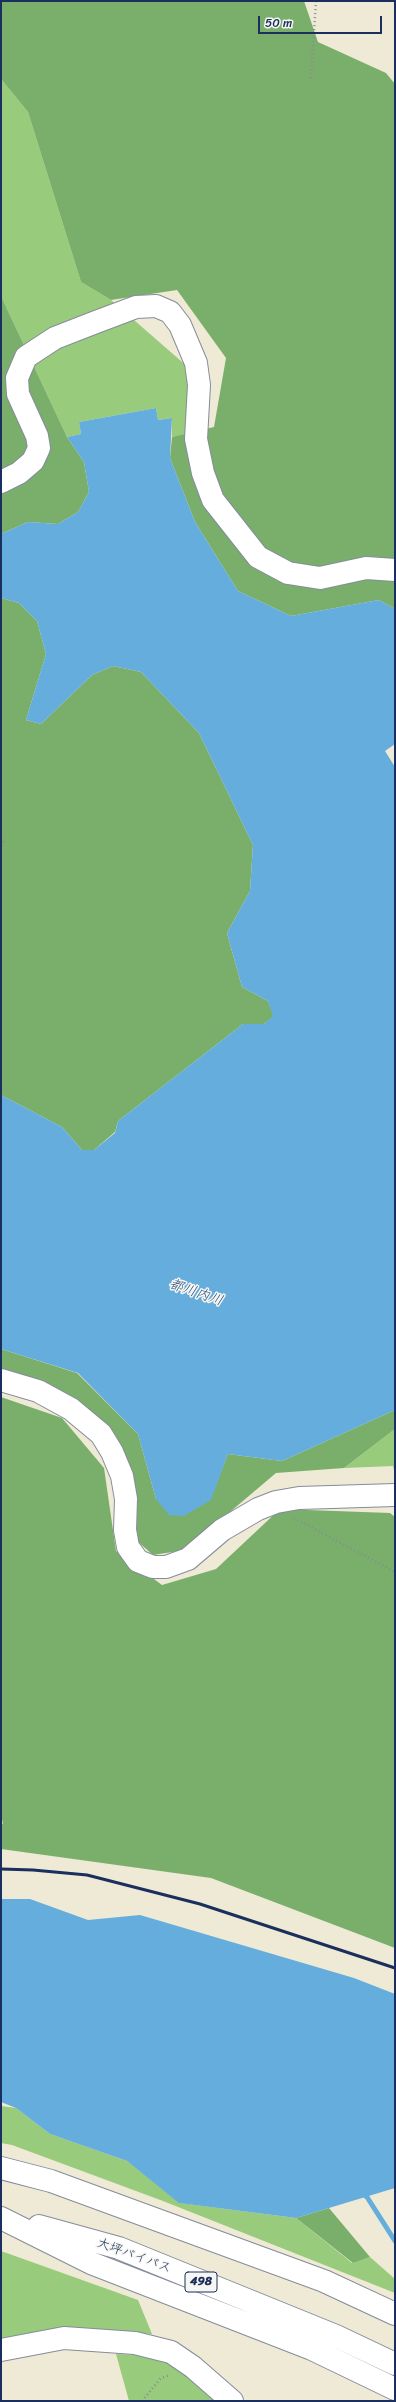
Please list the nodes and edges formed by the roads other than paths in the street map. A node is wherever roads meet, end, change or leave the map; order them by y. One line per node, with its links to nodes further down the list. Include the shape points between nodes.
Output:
1 (1, 482): 2 (main road, via 19,473 32,461 39,448 37,436 18,394 17,378 26,357 55,338 136,307 156,306 170,312 180,325 196,363 199,385 196,439 203,473 213,500 258,557 288,573 320,578 366,568)
2 (395, 570)
3 (1, 1380): 4 (main road, via 38,1391 71,1409 101,1434 122,1476 126,1499 125,1530 128,1547 138,1561 153,1567 166,1567 188,1559 222,1530 258,1509 276,1502 299,1498)
4 (395, 1495)
5 (1, 2168): 7 (main road, via 51,2181 324,2281)
6 (1, 2216): 9 (main road, 大坪バイパス / 498, via 119,2248 336,2336); 10 (main road, via 91,2263 312,2349)
7 (395, 2314)
8 (1, 2350): 11 (main road, via 64,2338 135,2343 171,2352 194,2367)
9 (395, 2364)
10 (395, 2389)
11 (232, 2401)

